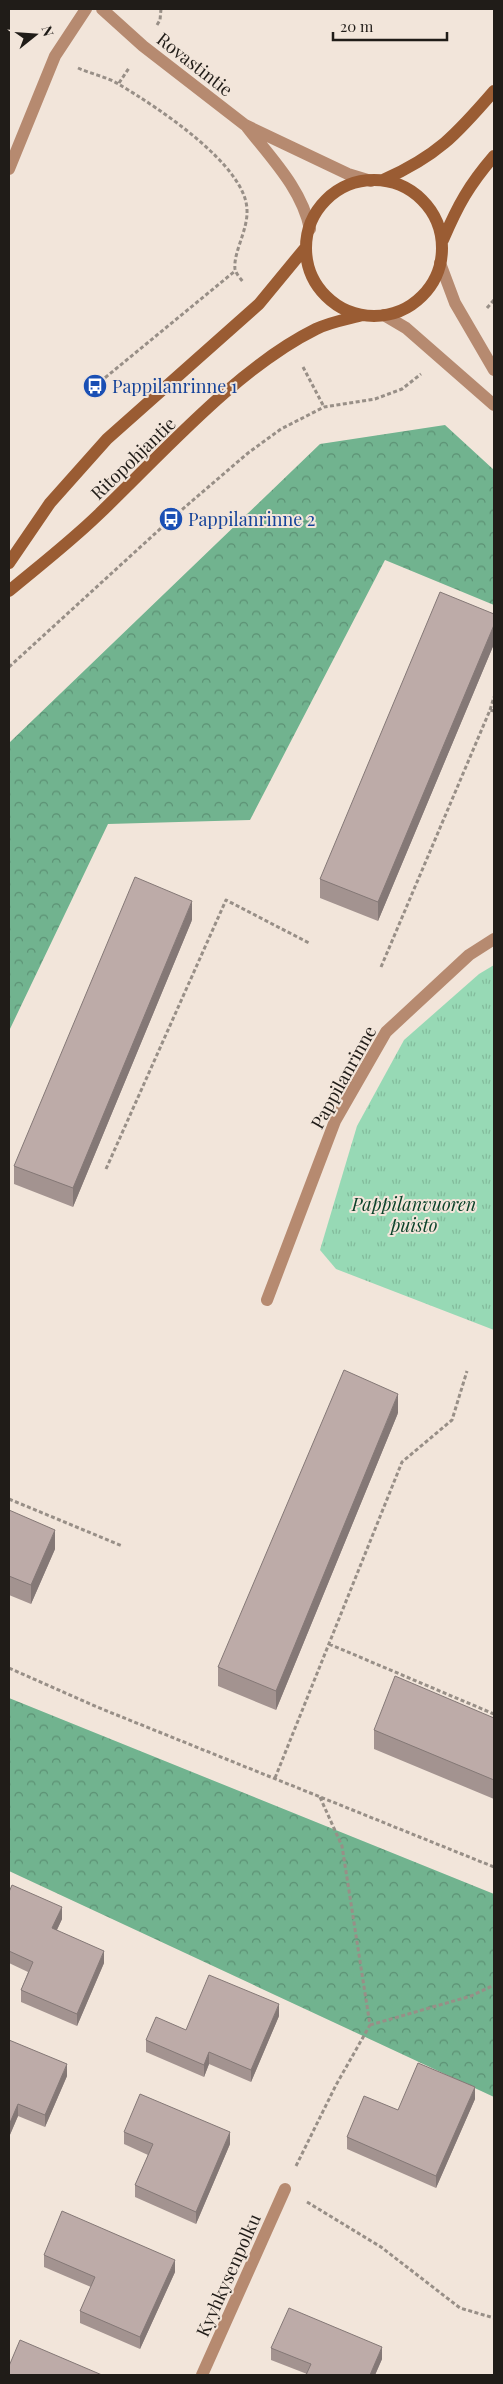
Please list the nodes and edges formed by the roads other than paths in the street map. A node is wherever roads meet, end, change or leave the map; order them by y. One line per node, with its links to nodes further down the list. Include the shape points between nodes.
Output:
1 (86, 9): 6 (street, via 55,56)
2 (102, 9): 4 (street, Rovastintie, via 143,46)
3 (494, 91): 7 (main road, via 448,142 426,159)
4 (245, 125): 7 (street, Rovastintie, via 348,174); 8 (street, Rovastintie, via 293,187 306,211)
5 (494, 156): 9 (main road, via 458,203)
6 (9, 169)
7 (377, 181): 8 (main road, via 343,187 330,195 317,211); 9 (main road, via 397,183 426,203 437,220)
8 (310, 229): 10 (main road)
9 (442, 240): 11 (main road)
10 (306, 247): 12 (main road, via 313,280 326,296 343,309); 16 (main road, Ritopohjantie, via 259,304 107,439 50,503)
11 (440, 263): 13 (main road, via 433,282 417,301 403,310); 14 (street, via 455,303)
12 (363, 315): 13 (main road); 17 (main road, Ritopohjantie, via 317,328 249,373 98,516)
13 (384, 315): 15 (street, via 406,328)
14 (494, 370)
15 (494, 405)
16 (9, 563)
17 (9, 591)
18 (494, 939): 19 (street, Pappilanrinne, via 468,955 386,1032 335,1121)
19 (267, 1300)
20 (285, 2189): 21 (street, Kyyhkysenpolku)
21 (202, 2375)

